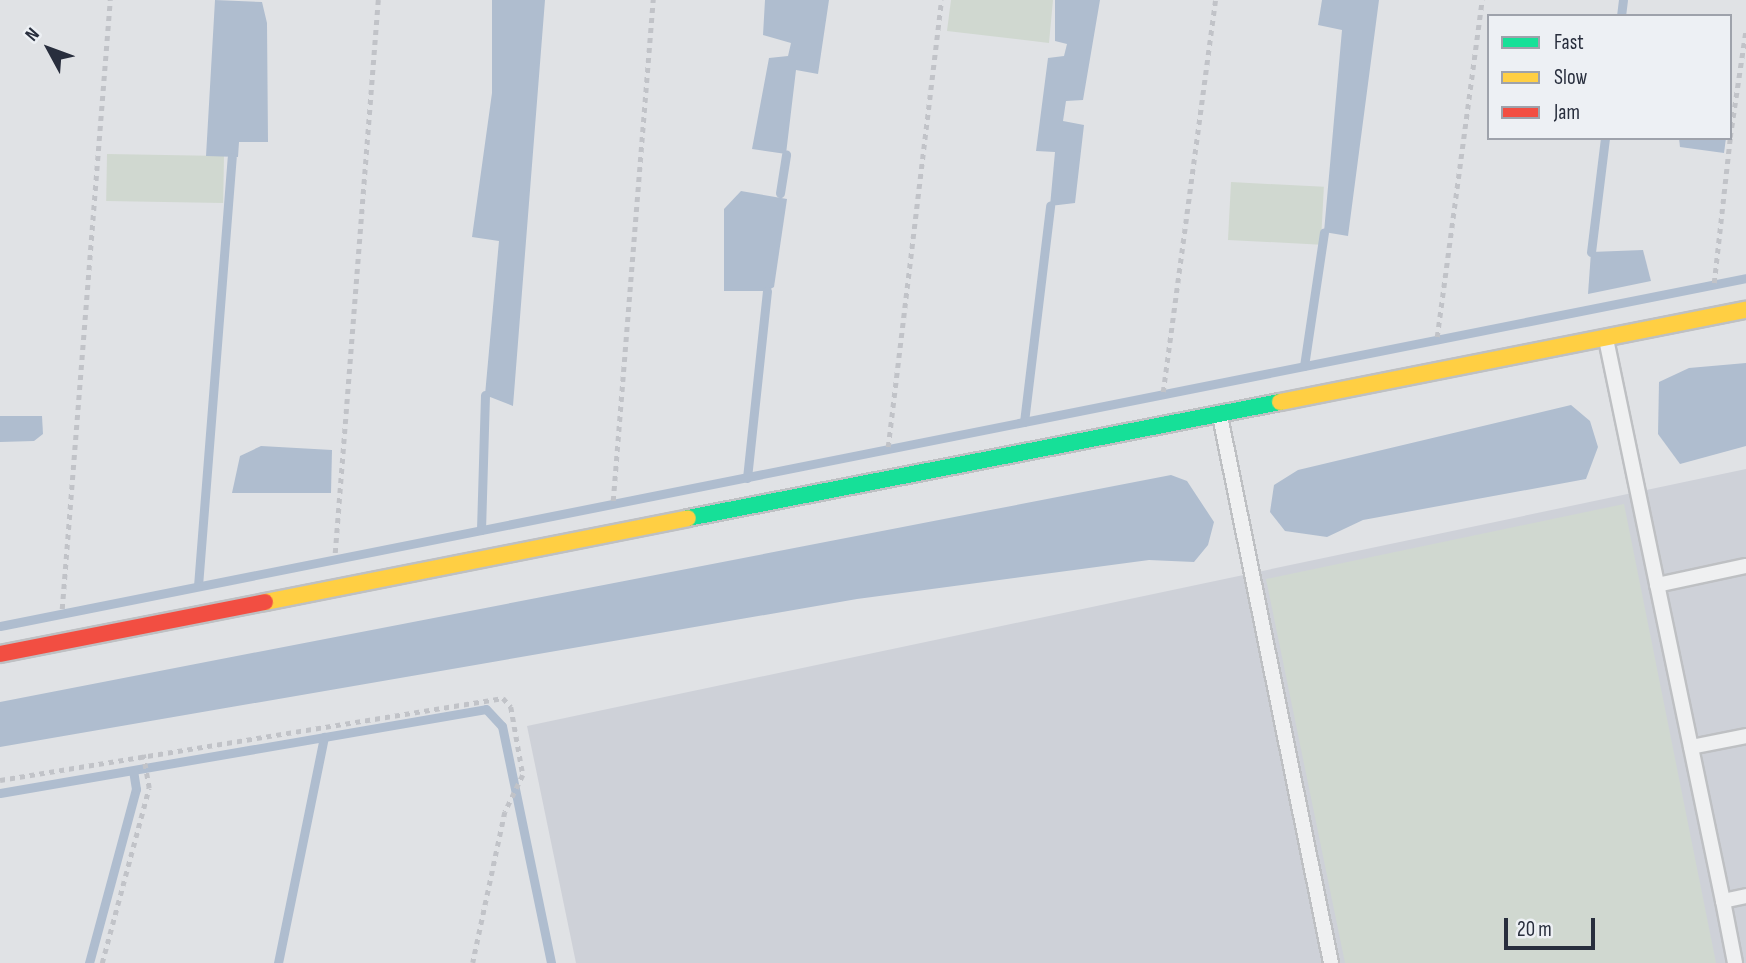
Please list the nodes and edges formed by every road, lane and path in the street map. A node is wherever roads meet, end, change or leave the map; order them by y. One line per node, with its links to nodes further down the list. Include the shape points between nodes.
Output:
1 (110, 0): 21 (path)
2 (378, 0): 20 (path)
3 (653, 0): 17 (path, via 610,482)
4 (941, 0): 16 (path)
5 (1215, 0): 15 (path)
6 (1482, 0): 13 (path)
7 (1746, 29): 8 (path)
8 (1732, 124)
9 (1730, 140): 11 (path, via 1713,258)
10 (1746, 310): 11 (street)
11 (1716, 316): 12 (street)
12 (1606, 338): 13 (street); 19 (lane)
13 (1432, 373): 14 (street)
14 (1220, 416): 15 (street); 31 (lane)
15 (1159, 428): 16 (street)
16 (884, 479): 17 (street)
17 (618, 533): 20 (street)
18 (1746, 566): 19 (lane)
19 (1657, 585): 24 (lane)
20 (332, 589): 21 (street)
21 (61, 642): 22 (street)
22 (0, 653)
23 (1746, 736): 24 (lane)
24 (1691, 747): 28 (lane)
25 (143, 755): 26 (path); 29 (path, via 149,788); 30 (path, via 503,698 511,707 523,775 505,812)
26 (0, 780)
27 (1746, 896): 28 (lane)
28 (1723, 901): 32 (lane)
29 (102, 963)
30 (472, 963)
31 (1331, 963)
32 (1735, 963)

